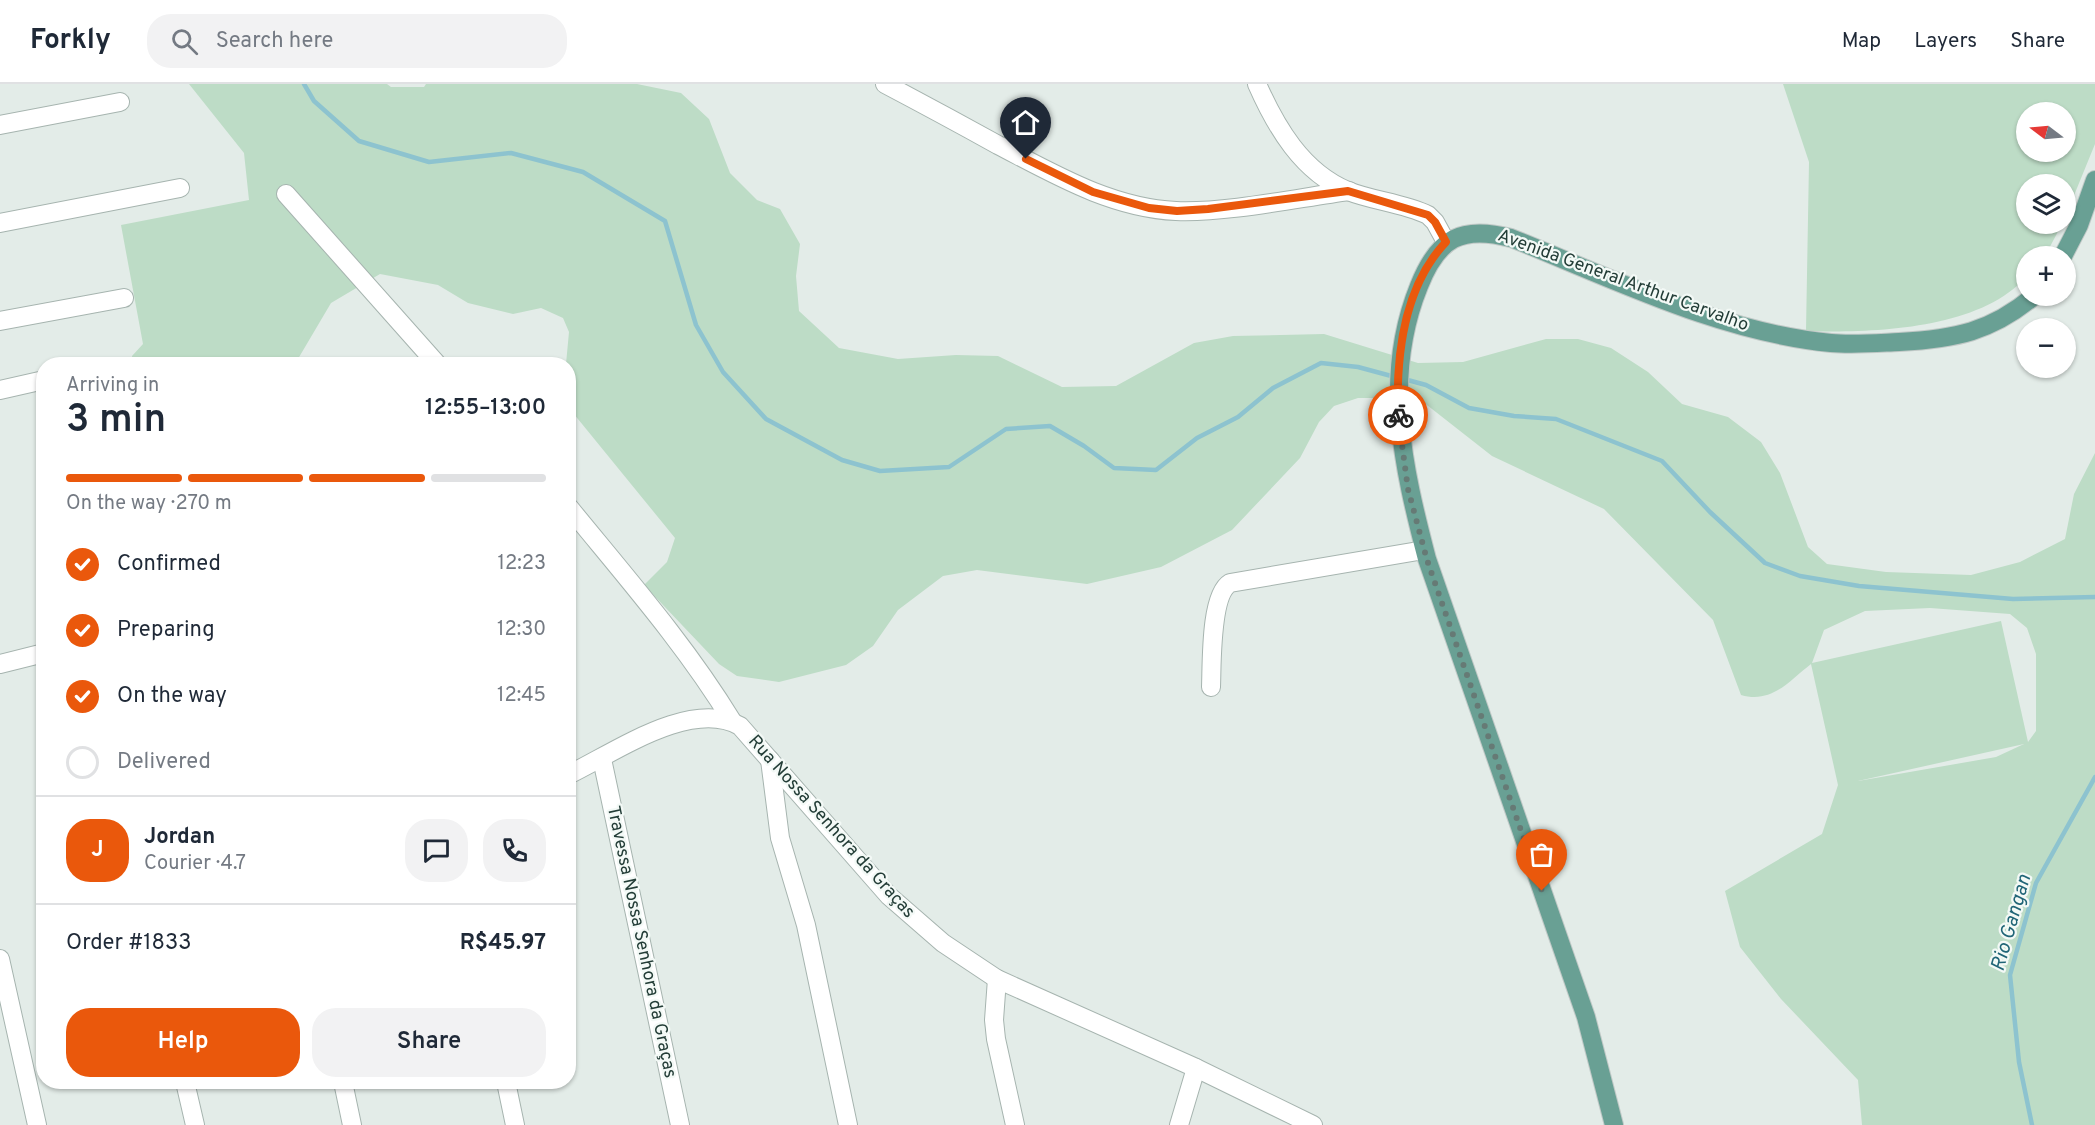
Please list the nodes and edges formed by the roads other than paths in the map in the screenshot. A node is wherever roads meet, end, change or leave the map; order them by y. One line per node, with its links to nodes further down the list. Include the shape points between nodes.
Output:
1 (885, 84): 7 (street, via 1046,170 1093,192 1149,208 1208,209)
2 (1257, 84): 7 (street, via 1274,119 1300,156)
3 (120, 102): 4 (street)
4 (0, 125)
5 (2095, 180): 11 (main road)
6 (180, 188): 9 (street)
7 (1348, 191): 10 (street, via 1428,215)
8 (286, 194): 15 (street)
9 (0, 222)
10 (1446, 242): 13 (main road, Avenida General Arthur Carvalho, via 1473,232 1511,238 1705,314 1753,329 1832,343 1925,340 1973,332 2003,320); 19 (main road, via 1425,272 1415,296 1399,367 1397,413 1408,489)
11 (2067, 246)
12 (124, 298): 14 (street)
13 (2021, 306)
14 (0, 321)
15 (432, 357)
16 (36, 382): 17 (street)
17 (0, 390)
18 (576, 516): 23 (street, via 678,641)
19 (1424, 550): 22 (street, via 1230,583 1224,587 1217,606); 42 (main road, via 1586,1017)
20 (36, 655): 21 (street)
21 (0, 664)
22 (1211, 687)
23 (732, 721): 24 (street, Rua Nossa Senhora da Graças, via 705,716 689,718 667,725); 25 (street, Rua Nossa Senhora da Graças)
24 (602, 759): 26 (street, Rua Nossa Senhora da Graças); 37 (street, Travessa Nossa Senhora da Graças)
25 (770, 760): 28 (street, Rua Nossa Senhora da Graças, via 889,896 915,921); 38 (street, via 780,838 802,909)
26 (576, 771)
27 (0, 959): 33 (street)
28 (997, 979): 29 (street, Rua Nossa Senhora da Graças); 39 (street, via 996,1039)
29 (1196, 1068): 40 (street); 41 (street, Rua Nossa Senhora da Graças)
30 (187, 1089): 34 (street)
31 (344, 1089): 35 (street)
32 (507, 1089): 36 (street)
33 (38, 1125)
34 (195, 1125)
35 (352, 1125)
36 (515, 1125)
37 (680, 1125)
38 (848, 1125)
39 (1015, 1125)
40 (1179, 1125)
41 (1313, 1125)
42 (1614, 1125)

